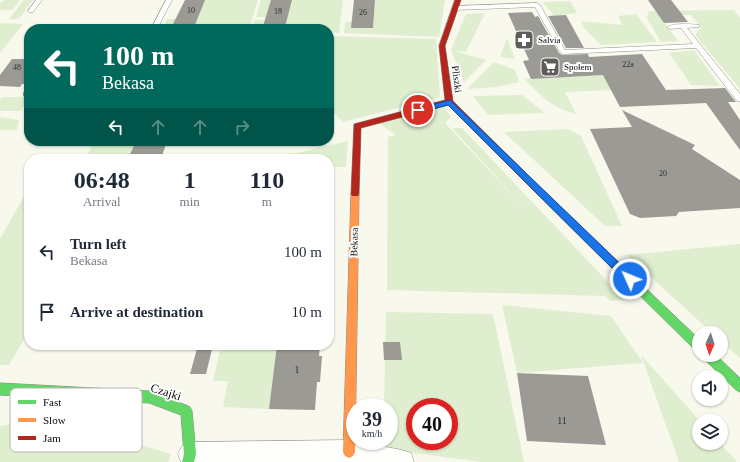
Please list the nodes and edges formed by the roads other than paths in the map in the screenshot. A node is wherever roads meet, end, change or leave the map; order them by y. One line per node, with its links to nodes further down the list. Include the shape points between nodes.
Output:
1 (39, 0): 4 (lane)
2 (169, 0): 5 (lane)
3 (457, 4): 9 (lane, via 537,5 563,52); 11 (street, Pliszki, via 442,46)
4 (31, 11)
5 (157, 24)
6 (670, 26): 7 (lane)
7 (682, 26): 8 (lane); 9 (lane)
8 (697, 26)
9 (698, 46): 10 (lane)
10 (740, 98)
11 (450, 102): 12 (street, Pliszki, via 578,231); 18 (street, Bekasa, via 357,126)
12 (692, 339)
13 (715, 362): 14 (street)
14 (740, 386)
15 (0, 389): 16 (street, Czajki)
16 (10, 390)
17 (142, 397): 19 (street, Czajki, via 186,411)
18 (349, 452): 19 (street); 20 (street)
19 (189, 458)
20 (402, 462)

